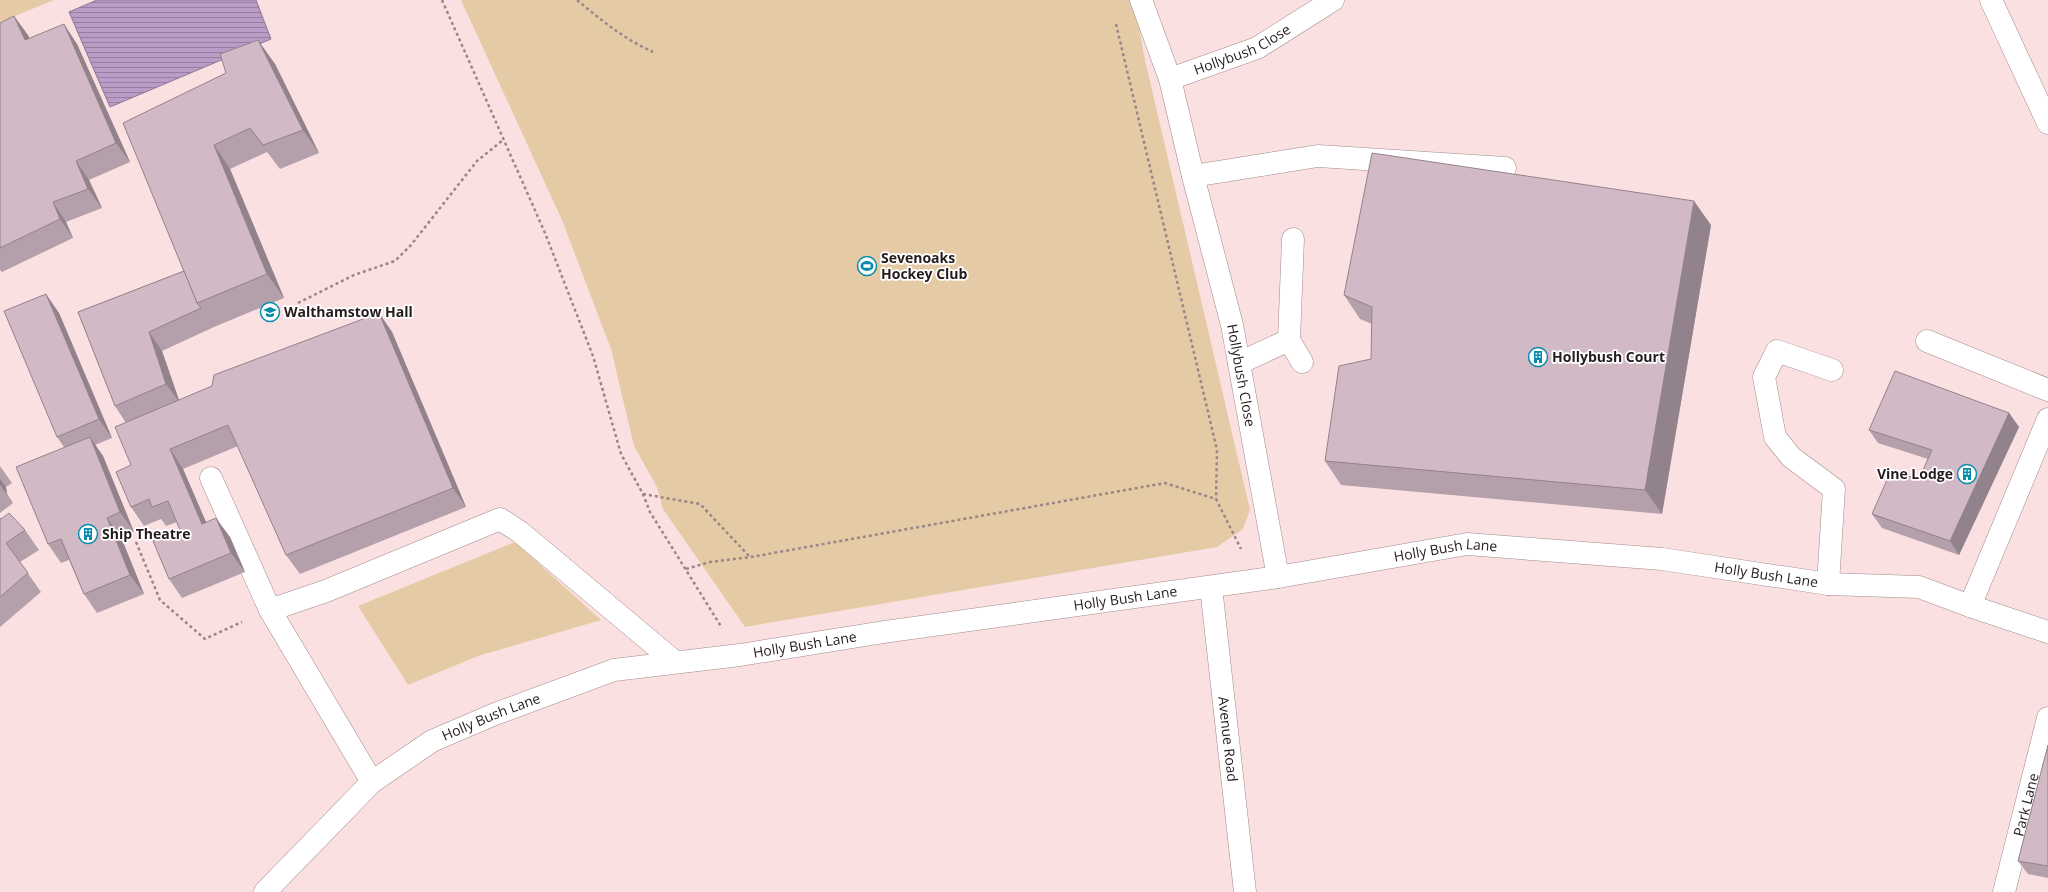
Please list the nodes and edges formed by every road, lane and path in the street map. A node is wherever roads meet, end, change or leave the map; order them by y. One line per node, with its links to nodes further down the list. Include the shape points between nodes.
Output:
1 (442, 0): 10 (path)
2 (577, 0): 7 (path, via 633,44)
3 (1140, 0): 8 (street)
4 (1333, 0): 8 (street, Hollybush Close, via 1257,48)
5 (1990, 0): 9 (street)
6 (1114, 16): 24 (path, via 1217,450)
7 (653, 52)
8 (1170, 79): 12 (street, Hollybush Close)
9 (2048, 123)
10 (503, 140): 14 (path, via 477,161 412,245 395,261 354,275); 23 (path, via 545,233 593,356 621,454)
11 (1505, 168): 12 (street, via 1318,156)
12 (1193, 176): 18 (street, Hollybush Close, via 1232,325)
13 (1293, 239): 15 (street)
14 (298, 303)
15 (1289, 340): 17 (street); 18 (street)
16 (1927, 341): 20 (street)
17 (1302, 362)
18 (1239, 363): 28 (street, Hollybush Close)
19 (1832, 370): 30 (street, via 1777,351 1764,377 1775,437 1791,457 1834,489)
20 (2048, 390)
21 (2048, 419): 32 (street)
22 (211, 478): 33 (street)
23 (643, 494): 26 (path, via 700,504); 27 (path, via 650,512)
24 (1216, 499): 26 (path, via 1165,483); 29 (path, via 1246,558)
25 (136, 542): 33 (path, via 160,600 205,639)
26 (751, 557): 27 (path, via 710,562)
27 (686, 569): 35 (path)
28 (1278, 577): 29 (street, Holly Bush Lane); 30 (street, Holly Bush Lane, via 1466,544 1662,559)
29 (1249, 581): 31 (street, Holly Bush Lane)
30 (1828, 584): 32 (street, Holly Bush Lane, via 1919,587)
31 (1211, 587): 35 (street, Holly Bush Lane, via 884,632); 40 (street, Avenue Road)
32 (1970, 606): 34 (street, Holly Bush Lane)
33 (270, 610): 36 (street, via 326,591 500,519 520,532); 38 (street)
34 (2048, 632)
35 (740, 656): 36 (street, Holly Bush Lane)
36 (675, 662): 38 (street, Holly Bush Lane, via 614,670 496,714 432,741)
37 (2048, 718): 41 (street, Park Lane)
38 (372, 782): 39 (street, Holly Bush Lane)
39 (265, 892)
40 (1245, 892)
41 (2004, 892)

